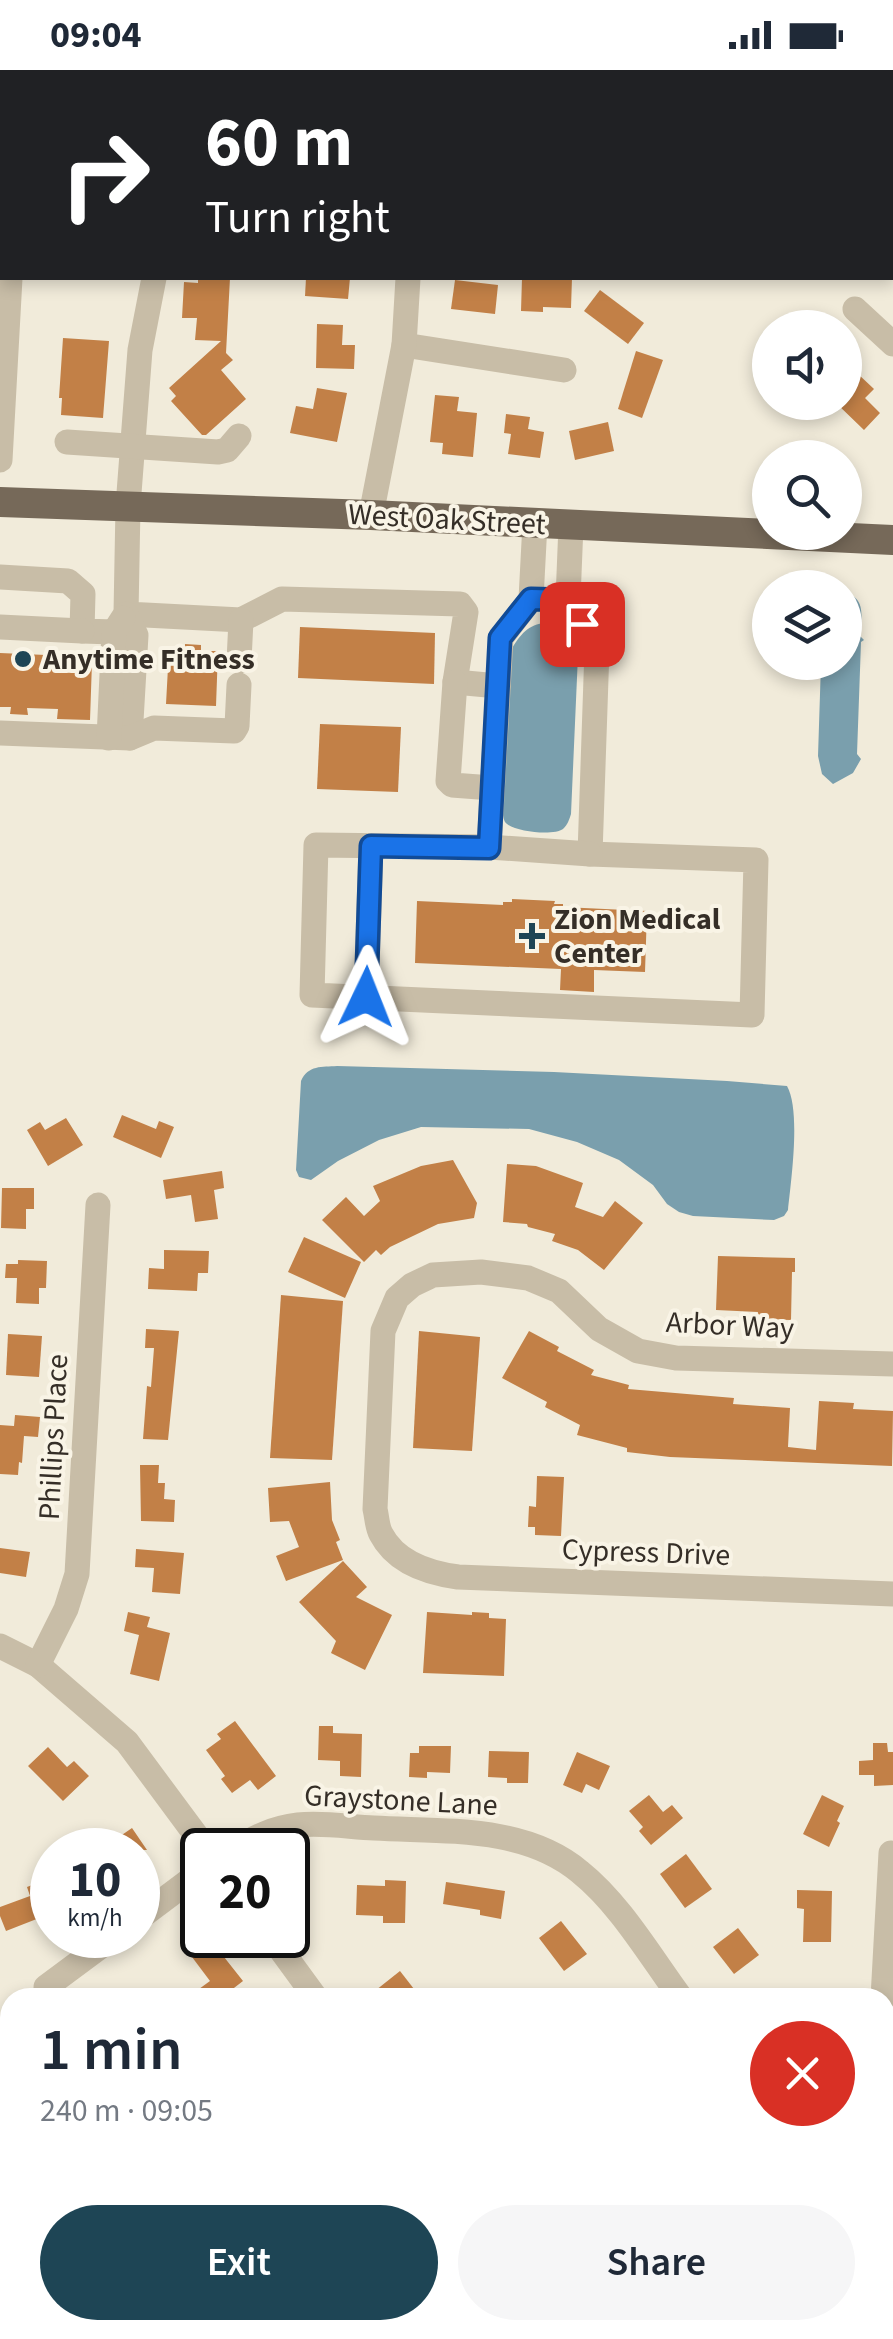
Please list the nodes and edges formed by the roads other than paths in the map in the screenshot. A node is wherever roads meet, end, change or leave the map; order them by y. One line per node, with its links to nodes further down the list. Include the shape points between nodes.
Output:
1 (10, 280): 11 (street)
2 (154, 280): 10 (street)
3 (408, 280): 5 (street)
4 (854, 309): 6 (street)
5 (404, 344): 7 (street); 14 (street)
6 (893, 344)
7 (564, 370)
8 (239, 436): 10 (street, via 218,452)
9 (67, 442): 10 (street)
10 (132, 446): 13 (street)
11 (0, 460)
12 (0, 502): 13 (main road, West Oak Street)
13 (128, 506): 14 (main road, West Oak Street); 22 (street)
14 (370, 514): 15 (main road, West Oak Street)
15 (535, 523): 16 (main road, West Oak Street); 19 (street)
16 (571, 525): 17 (main road, West Oak Street); 20 (street)
17 (893, 540)
18 (0, 577): 24 (street, via 68,581 82,594)
19 (531, 599): 20 (street); 26 (street, via 500,638)
20 (568, 600): 32 (street, via 597,649)
21 (240, 620): 22 (street); 25 (street, via 282,599 460,604 466,612); 28 (street, via 234,730 154,728)
22 (120, 623): 24 (street); 28 (street, via 136,635)
23 (0, 627): 24 (street)
24 (82, 631)
25 (454, 682): 26 (street); 29 (street, via 448,781)
26 (498, 686): 29 (street)
27 (0, 733): 28 (street)
28 (119, 738)
29 (492, 788): 31 (street)
30 (371, 846): 31 (street); 33 (street); 33 (street, via 316,845 312,994)
31 (489, 848): 32 (street)
32 (590, 854): 33 (street, via 756,860 752,1015)
33 (366, 997)
34 (98, 1205): 39 (street, Phillips Place, via 77,1574)
35 (893, 1364): 36 (street, Arbor Way, via 638,1352 599,1329 559,1292 528,1278 433,1275 397,1298 382,1332 375,1510 381,1534)
36 (401, 1558): 37 (street, Cypress Drive, via 430,1573 458,1577)
37 (893, 1594)
38 (0, 1646): 39 (street)
39 (38, 1665): 40 (street, via 127,1742)
40 (191, 1828)
41 (283, 1828): 47 (street, Graystone Lane, via 480,1834 549,1852 606,1897)
42 (891, 1852): 48 (street)
43 (85, 1958): 45 (street)
44 (287, 1958): 46 (street)
45 (46, 1987)
46 (309, 1988)
47 (674, 1988)
48 (884, 1988)

